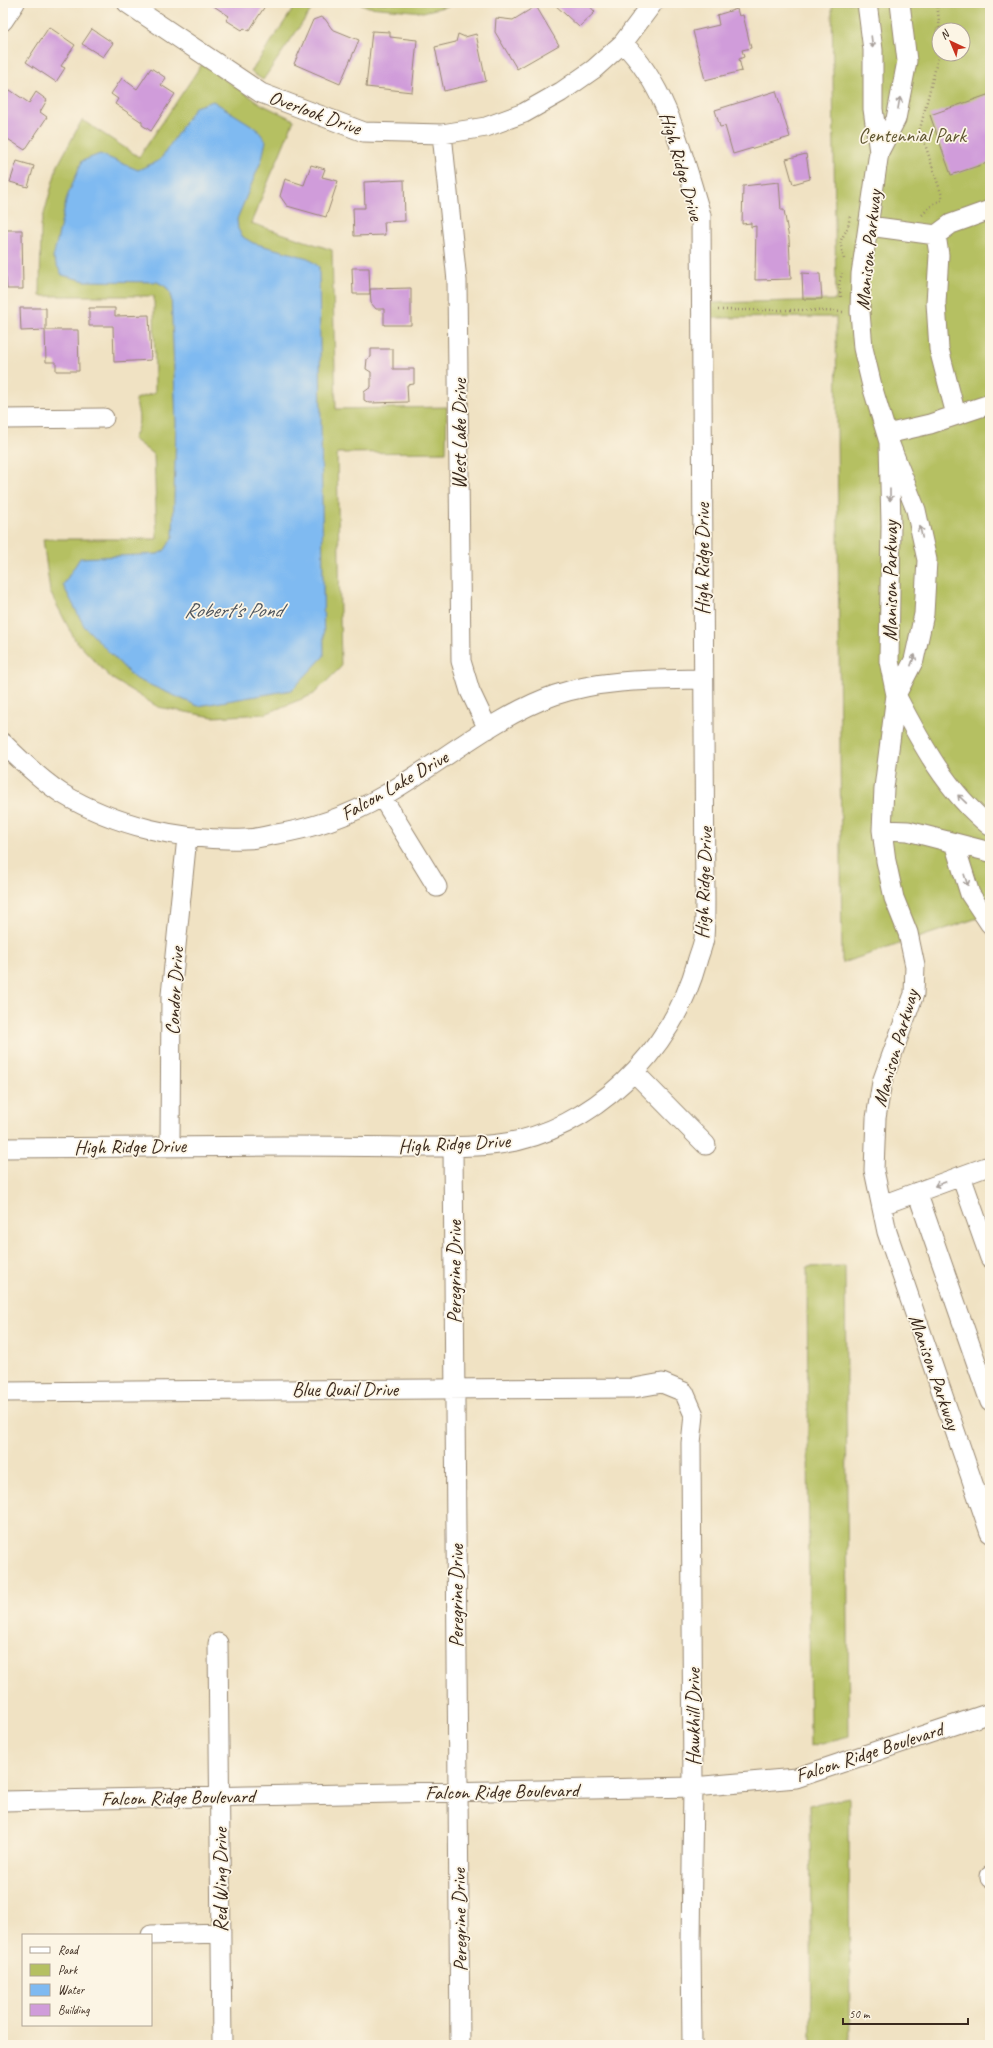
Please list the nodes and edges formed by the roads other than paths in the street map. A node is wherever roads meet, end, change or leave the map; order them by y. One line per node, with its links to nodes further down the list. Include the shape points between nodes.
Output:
1 (15, 3): 6 (street)
2 (127, 3): 8 (street, Overlook Drive, via 261,93 364,132)
3 (653, 3): 7 (street, Overlook Drive)
4 (867, 3): 9 (street, Manison Parkway, one-way to 9, via 873,50 873,108)
5 (900, 3): 9 (street, Manison Parkway, one-way to 5, via 896,119 907,61)
6 (3, 20)
7 (623, 44): 8 (street, Overlook Drive, via 594,69 524,113 486,127); 18 (street, High Ridge Drive, via 646,70 668,111 701,215)
8 (442, 134): 20 (street, West Lake Drive, via 457,281 461,660 470,691)
9 (879, 152): 11 (street, Manison Parkway)
10 (990, 210): 12 (street, via 951,224)
11 (870, 221): 12 (street); 17 (street, Manison Parkway, via 861,274 860,312 868,371)
12 (936, 236): 14 (street, via 939,255 936,303 939,349)
13 (990, 404): 14 (street)
14 (956, 415): 17 (street)
15 (104, 418): 16 (street)
16 (3, 419)
17 (888, 438): 19 (street, Manison Parkway, one-way to 19, via 891,517 890,661); 19 (street, Manison Parkway, one-way to 17, via 914,660 924,614 927,560 916,510)
18 (703, 679): 20 (street, Falcon Lake Drive, via 628,680 595,684 554,695); 30 (street, High Ridge Drive, via 704,939 681,1006 661,1040)
19 (896, 695): 23 (street, one-way to 19, via 956,794 924,747); 24 (street, Manison Parkway, via 884,788)
20 (488, 729): 22 (street, Falcon Lake Drive)
21 (3, 743): 25 (street, Falcon Lake Drive, via 60,792 94,810 128,824)
22 (382, 797): 25 (street, Falcon Lake Drive, via 338,818 296,831 246,839); 28 (street)
23 (990, 826)
24 (882, 830): 26 (street, via 908,831); 38 (street, Manison Parkway, via 894,898 908,933 915,966 914,994 882,1082 876,1118 874,1170)
25 (187, 837): 31 (street, Condor Drive, via 171,995)
26 (954, 842): 27 (street); 29 (street, one-way to 29, via 970,894)
27 (990, 852)
28 (437, 887)
29 (990, 924)
30 (634, 1072): 32 (street); 33 (street, High Ridge Drive, via 605,1098 574,1118 535,1136 500,1144)
31 (170, 1145): 33 (street, High Ridge Drive); 34 (street, High Ridge Drive)
32 (706, 1145)
33 (453, 1147): 40 (street, Peregrine Drive)
34 (3, 1148)
35 (990, 1167): 36 (street)
36 (961, 1176): 37 (street, one-way to 37); 39 (street)
37 (917, 1192): 38 (street); 43 (street)
38 (882, 1205): 44 (street, Manison Parkway, via 888,1232)
39 (990, 1258)
40 (454, 1390): 41 (street, Blue Quail Drive); 42 (street, Blue Quail Drive, via 634,1388 662,1383); 49 (street, Peregrine Drive)
41 (3, 1392)
42 (684, 1392): 48 (street, Hawkhill Drive, via 694,1415 691,1443)
43 (990, 1402)
44 (986, 1508): 45 (street, Manison Parkway)
45 (990, 1533)
46 (218, 1643): 50 (street, Red Wing Drive)
47 (990, 1713): 48 (street, Falcon Ridge Boulevard, via 796,1778)
48 (693, 1787): 49 (street, Falcon Ridge Boulevard); 56 (street, Hawkhill Drive)
49 (457, 1791): 50 (street, Falcon Ridge Boulevard); 55 (street, Peregrine Drive)
50 (220, 1796): 51 (street, Falcon Ridge Boulevard); 52 (street, Red Wing Drive)
51 (3, 1801)
52 (221, 1933): 53 (street); 54 (street, Red Wing Drive)
53 (152, 1936)
54 (222, 2045)
55 (460, 2045)
56 (692, 2045)

